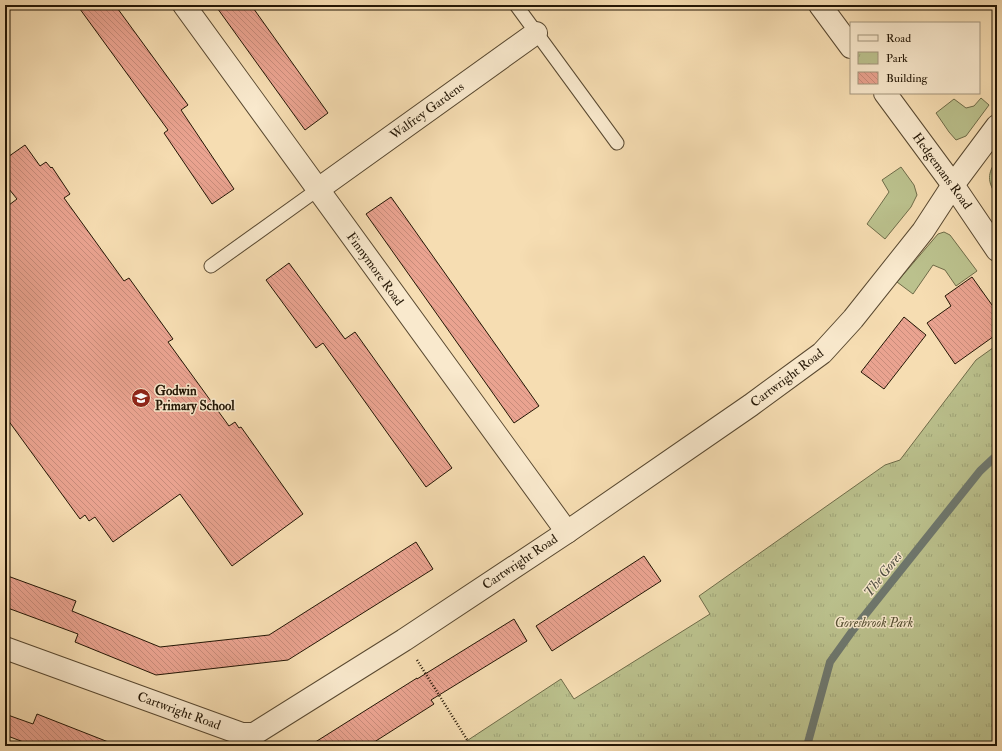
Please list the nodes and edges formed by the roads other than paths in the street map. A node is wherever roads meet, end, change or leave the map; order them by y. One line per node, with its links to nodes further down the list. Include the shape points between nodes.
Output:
1 (184, 5): 10 (street, Finnymore Road)
2 (516, 5): 4 (lane)
3 (820, 5): 5 (street)
4 (536, 33): 8 (lane); 10 (street, Walfrey Gardens)
5 (850, 46)
6 (886, 94): 9 (street, Hedgemans Road)
7 (997, 126): 9 (street, Cartwright Road)
8 (617, 143)
9 (953, 185): 11 (street, Hedgemans Road); 13 (street, Cartwright Road, via 923,231 822,354)
10 (317, 190): 12 (lane); 13 (street, Finnymore Road)
11 (997, 250)
12 (211, 266)
13 (567, 532): 14 (street, Cartwright Road, via 404,640 254,734 242,734)
14 (5, 648)

